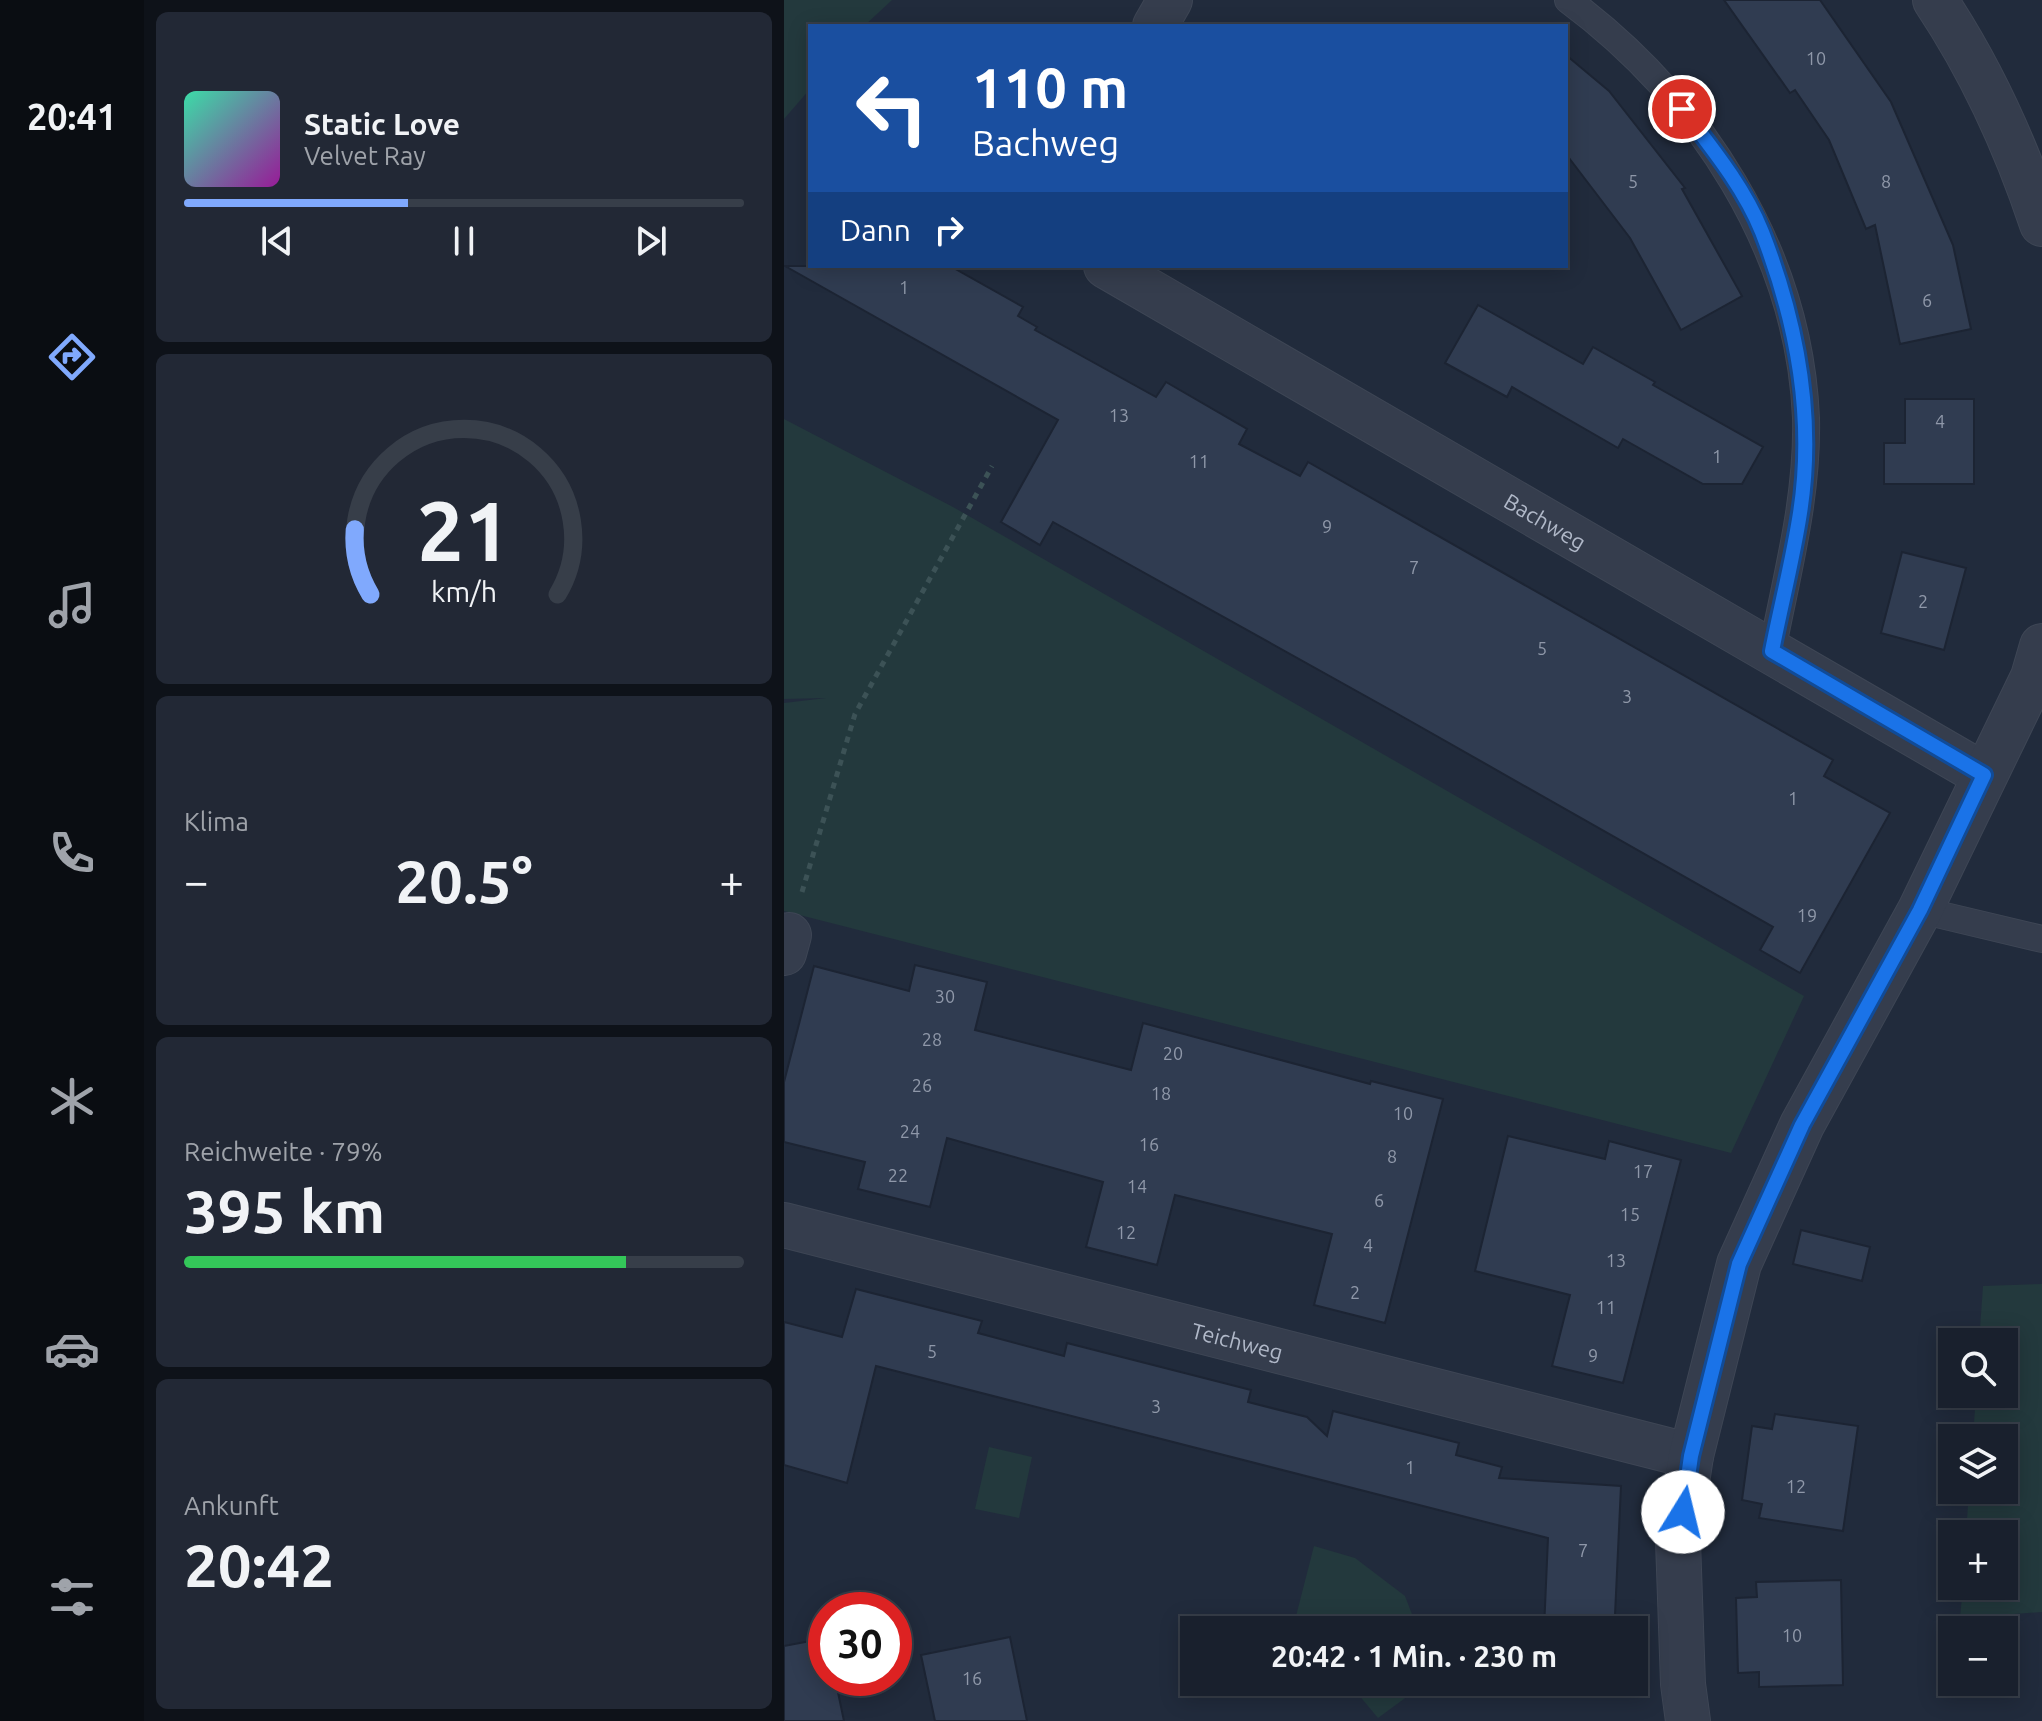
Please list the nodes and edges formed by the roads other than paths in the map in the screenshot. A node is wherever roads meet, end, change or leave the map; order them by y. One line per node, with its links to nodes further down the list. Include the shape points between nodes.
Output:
1 (1170, 0): 4 (street)
2 (1568, 0): 9 (lane, via 1662,85 1721,159 1761,230 1799,346 1806,419 1801,511)
3 (1935, 0): 5 (street)
4 (1156, 24)
5 (2032, 160): 6 (street)
6 (2042, 224)
7 (1109, 268): 9 (street, Bachweg)
8 (2042, 646): 10 (street, via 2033,677)
9 (1772, 651): 10 (street, Bachweg)
10 (1984, 775): 11 (street)
11 (1920, 910): 12 (lane); 14 (street, via 1802,1125 1739,1264)
12 (2042, 939)
13 (784, 1225): 14 (street, Teichweg)
14 (1691, 1456): 15 (street, via 1678,1541)
15 (1688, 1721)

